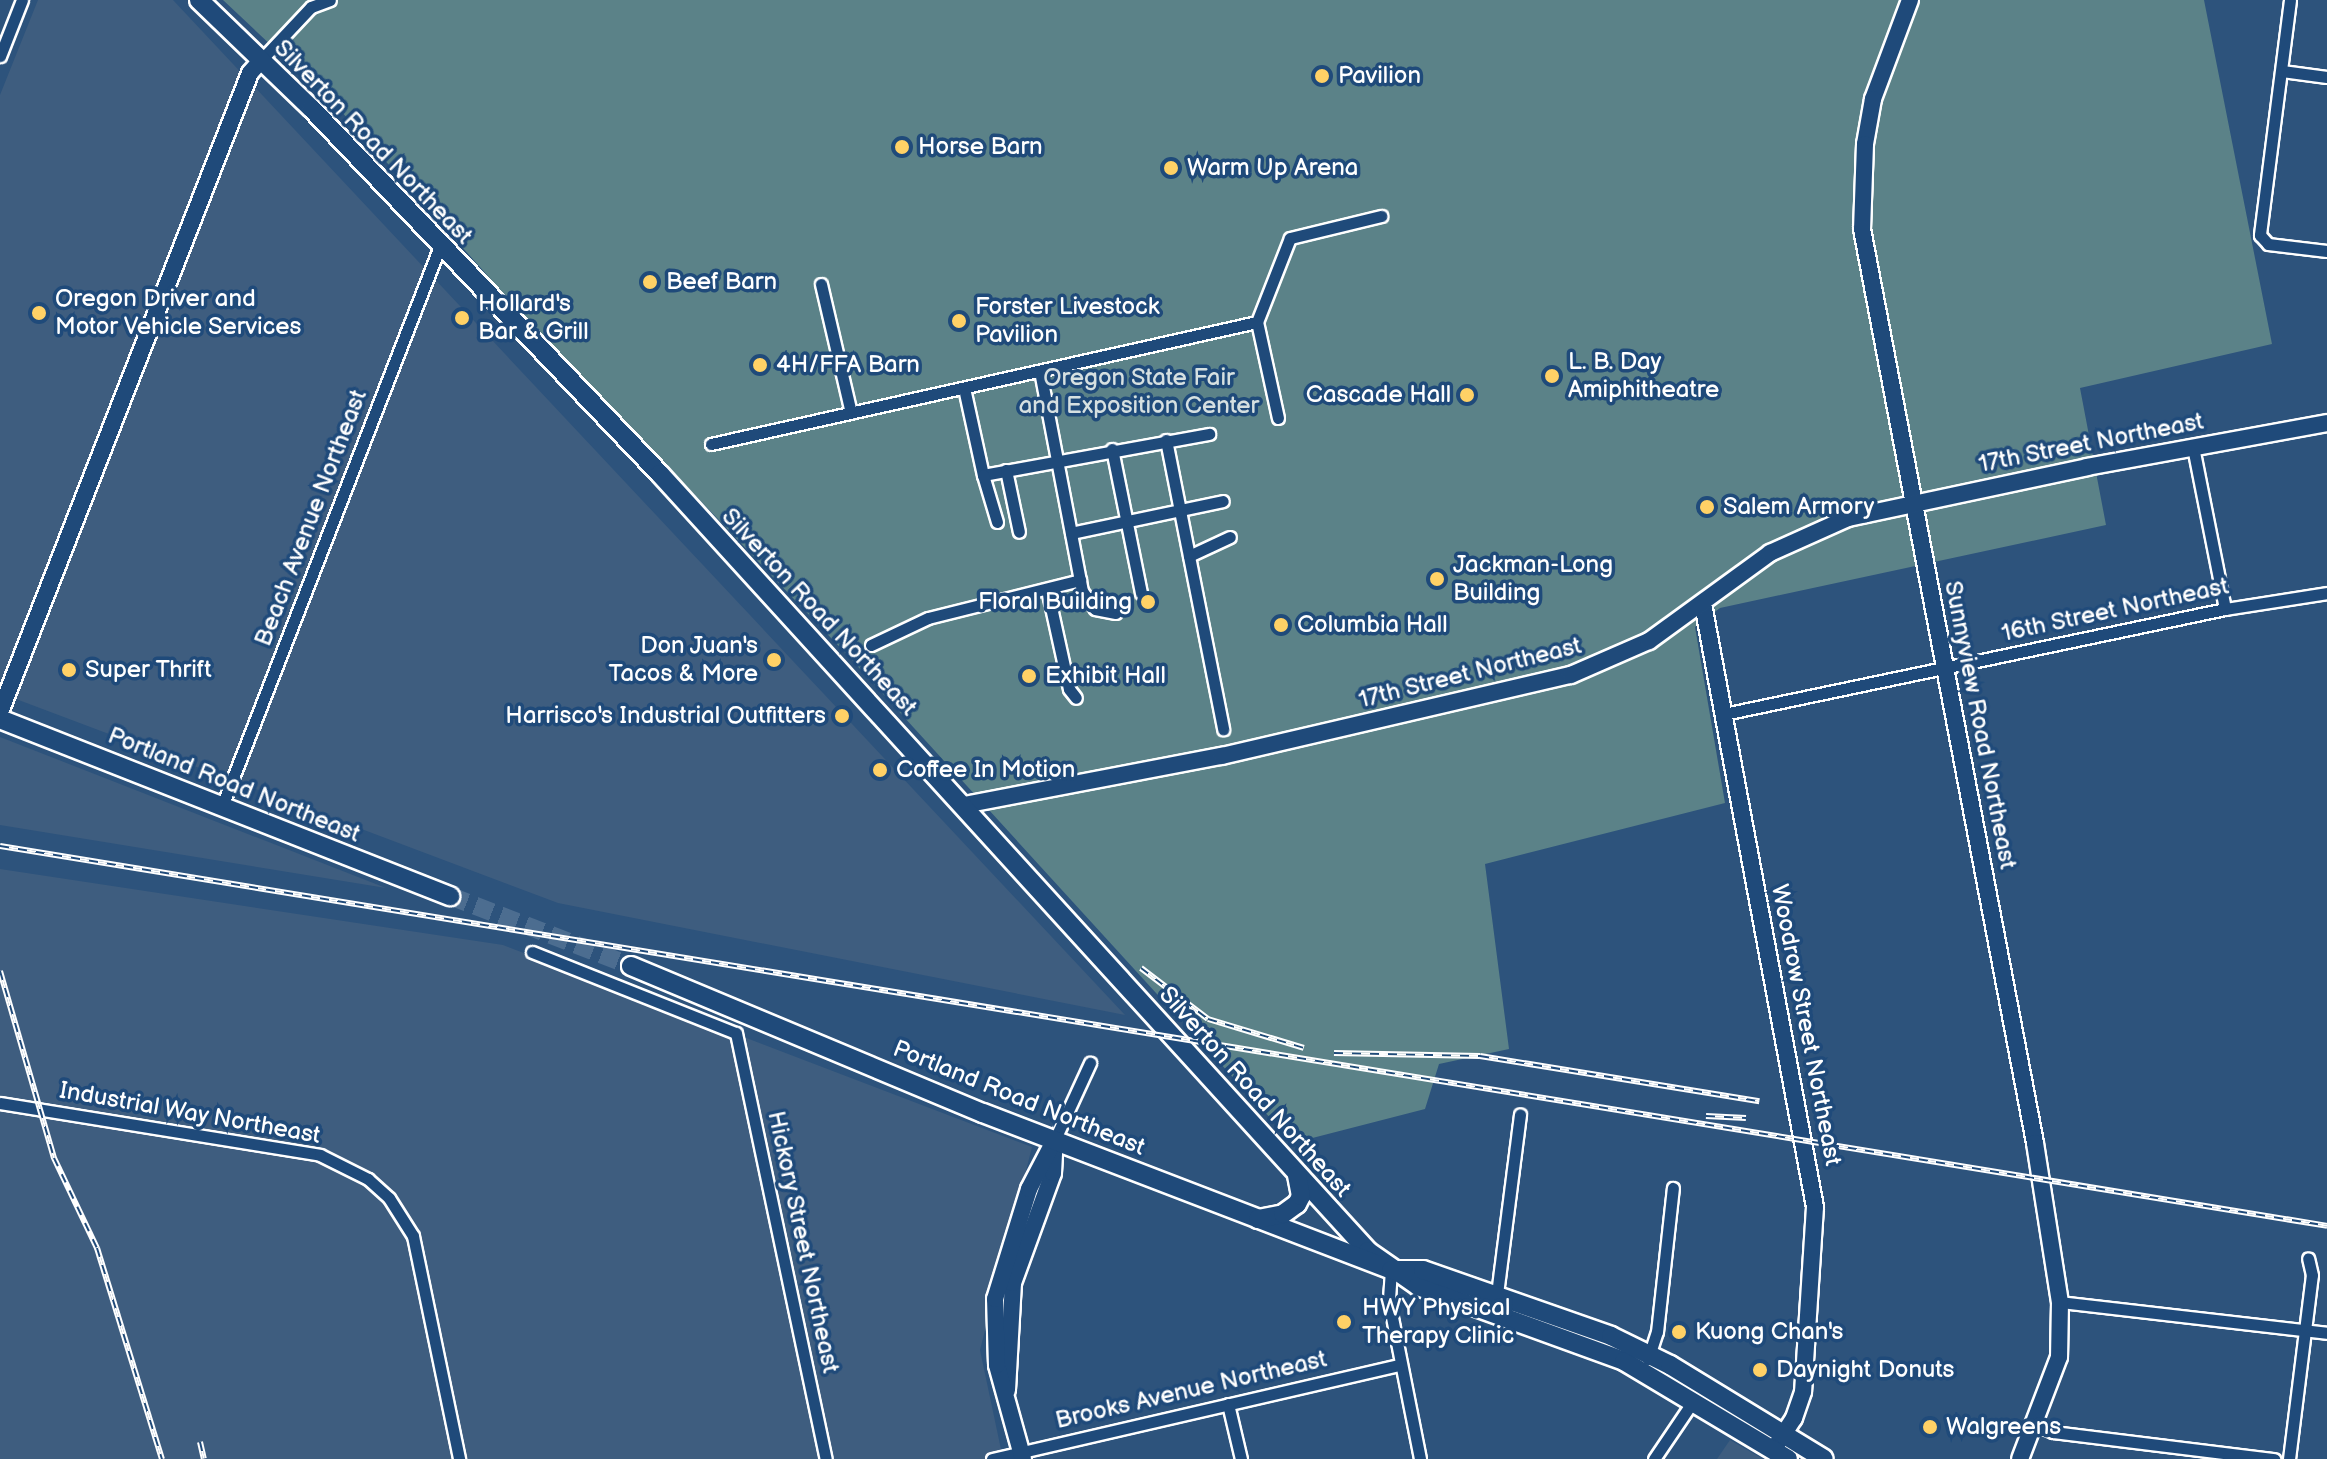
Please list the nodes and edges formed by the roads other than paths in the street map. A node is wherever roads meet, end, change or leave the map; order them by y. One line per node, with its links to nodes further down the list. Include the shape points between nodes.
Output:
1 (22, 0): 6 (street)
2 (199, 0): 7 (main road, Silverton Road Northeast)
3 (330, 0): 7 (street, via 311,7)
4 (1910, 0): 29 (main road, Sunnyview Road Northeast, via 1873,99 1862,204 1873,304)
5 (2290, 0): 8 (street)
6 (0, 56)
7 (262, 59): 11 (main road, Silverton Road Northeast); 47 (main road, via 250,73)
8 (2282, 71): 9 (street); 12 (street, via 2261,240)
9 (2327, 77)
10 (1381, 216): 14 (street, via 1290,238)
11 (440, 246): 51 (main road, Silverton Road Northeast, via 660,474); 52 (street, Beach Avenue Northeast)
12 (2327, 251)
13 (821, 284): 17 (street)
14 (1257, 322): 15 (street); 18 (street)
15 (1040, 371): 16 (street); 25 (street)
16 (964, 388): 17 (street); 27 (street)
17 (851, 413): 22 (street)
18 (1278, 418)
19 (2327, 423): 23 (main road, 17th Street Northeast)
20 (1209, 434): 21 (street)
21 (1166, 440): 24 (street); 30 (street)
22 (711, 444)
23 (2193, 447): 29 (main road, 17th Street Northeast); 42 (street)
24 (1112, 449): 25 (street); 31 (street)
25 (1060, 459): 26 (street); 34 (street)
26 (1006, 470): 27 (street); 33 (street)
27 (983, 475): 32 (street)
28 (1223, 501): 30 (street)
29 (1913, 504): 41 (main road, 17th Street Northeast, via 1848,518 1794,540); 45 (main road, Sunnyview Road Northeast)
30 (1180, 510): 31 (street); 36 (street)
31 (1126, 521): 34 (street); 39 (street)
32 (997, 522)
33 (1019, 532)
34 (1071, 533): 37 (street)
35 (1230, 537): 36 (street)
36 (1189, 556): 50 (street)
37 (1080, 580): 38 (street); 43 (street, via 1095,609)
38 (1047, 589): 44 (street, via 928,618); 46 (street, via 1069,689)
39 (1141, 593)
40 (2327, 593): 42 (street, 16th Street Northeast)
41 (1703, 604): 48 (main road, Woodrow Street Northeast); 51 (main road, 17th Street Northeast, via 1649,641 1571,675 1222,756)
42 (2225, 609): 45 (street, 16th Street Northeast)
43 (1116, 613)
44 (871, 645)
45 (1944, 669): 48 (street, 16th Street Northeast); 66 (main road, Sunnyview Road Northeast)
46 (1076, 698)
47 (0, 712)
48 (1724, 714): 74 (main road, Woodrow Street Northeast, via 1815,1207 1803,1392)
49 (0, 719): 52 (main road, Portland Road Northeast)
50 (1223, 729)
51 (964, 805): 60 (main road, Silverton Road Northeast)
52 (222, 806): 53 (main road, Portland Road Northeast)
53 (450, 896)
54 (532, 952): 77 (street, Hickory Street Northeast, via 736,1033)
55 (631, 966): 59 (main road, Portland Road Northeast)
56 (1090, 1063): 59 (street)
57 (0, 1103): 76 (street, Industrial Way Northeast, via 320,1155 368,1179 389,1198 413,1236)
58 (1520, 1114): 65 (street)
59 (1055, 1139): 62 (main road, Portland Road Northeast); 75 (main road, via 1037,1168 997,1284 994,1346)
60 (1296, 1172): 62 (main road, via 1301,1187 1297,1204 1283,1214); 64 (main road, Silverton Road Northeast)
61 (1673, 1188): 69 (street)
62 (1258, 1219): 64 (main road, Portland Road Northeast)
63 (2308, 1258): 67 (street, via 2312,1275)
64 (1391, 1270): 65 (main road, via 1423,1270); 69 (main road, via 1418,1286); 70 (street, via 1389,1302)
65 (1497, 1294): 69 (main road)
66 (2060, 1302): 67 (street); 73 (main road, Sunnyview Road Northeast, via 2059,1357)
67 (2305, 1331): 68 (street); 85 (street)
68 (2327, 1333)
69 (1646, 1362): 71 (main road)
70 (1399, 1365): 72 (street, Brooks Avenue Northeast); 80 (street)
71 (1699, 1393): 74 (main road); 81 (street)
72 (1228, 1404): 75 (street, Brooks Avenue Northeast); 79 (street)
73 (2034, 1424): 83 (main road, Sunnyview Road Northeast); 84 (street, via 2053,1432)
74 (1782, 1448): 82 (main road)
75 (1022, 1456): 78 (street, Brooks Avenue Northeast)
76 (459, 1459)
77 (826, 1459)
78 (992, 1459)
79 (1241, 1459)
80 (1420, 1459)
81 (1654, 1459)
82 (1824, 1459)
83 (2020, 1459)
84 (2274, 1459)
85 (2289, 1459)

